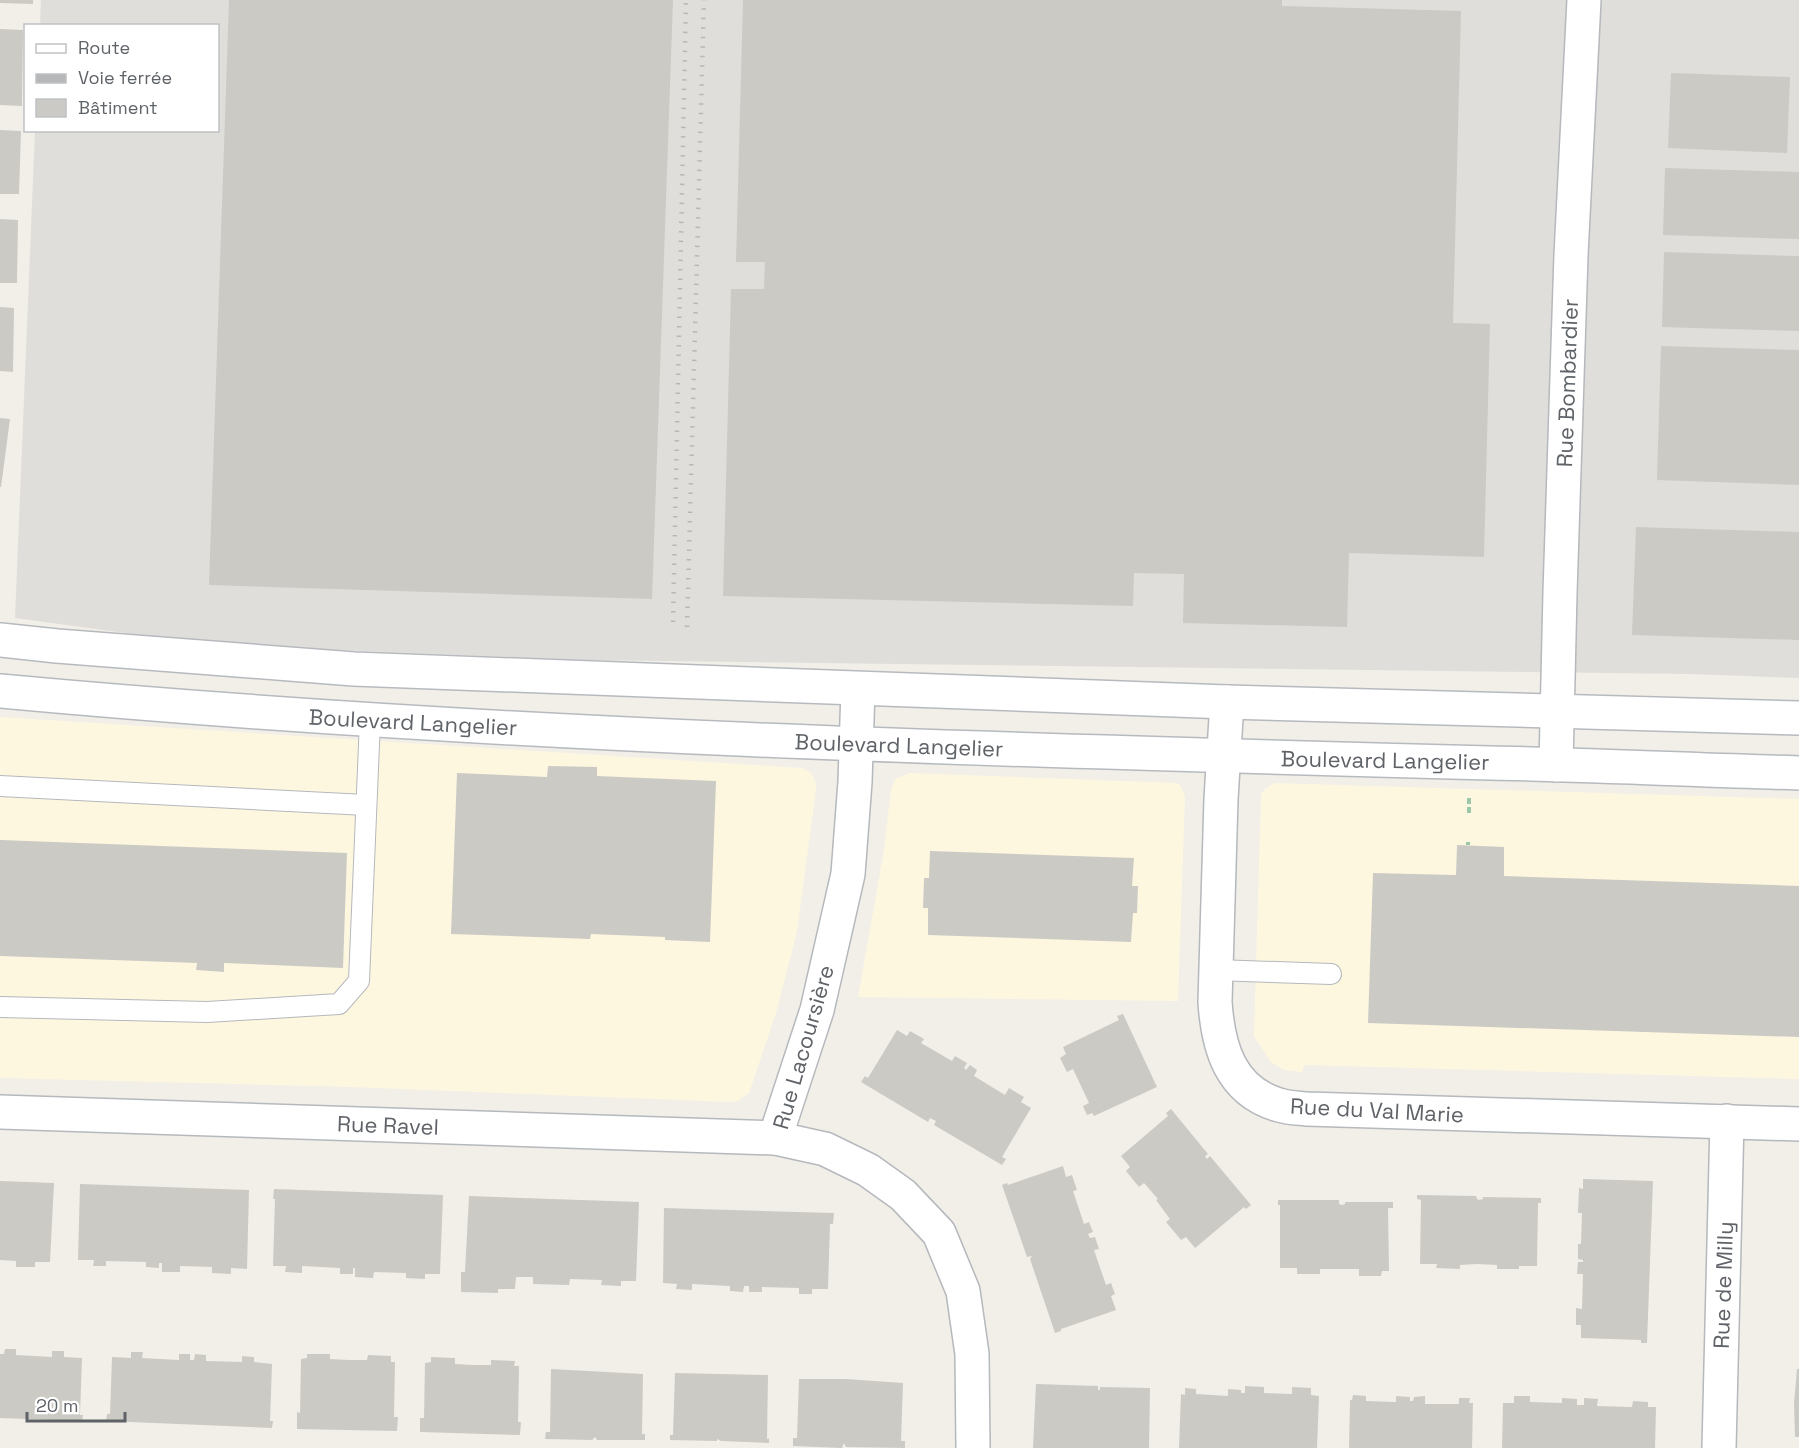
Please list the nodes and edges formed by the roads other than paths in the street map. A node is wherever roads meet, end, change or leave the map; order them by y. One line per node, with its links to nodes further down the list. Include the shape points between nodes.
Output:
1 (1584, 0): 6 (street, Rue Bombardier)
2 (0, 640): 3 (street, via 354,669)
3 (858, 689): 5 (street); 9 (street, Rue Lacoursière)
4 (0, 691): 8 (street, Boulevard Langelier)
5 (1227, 702): 6 (street); 10 (street, Rue du Val Marie)
6 (1556, 712): 7 (street); 11 (street, Rue Bombardier)
7 (1799, 718)
8 (370, 721): 9 (street, Boulevard Langelier); 14 (lane)
9 (856, 745): 10 (street, Boulevard Langelier); 21 (street, Rue Lacoursière, via 848,874 817,1010)
10 (1224, 756): 11 (street, Boulevard Langelier); 15 (street, Rue du Val Marie)
11 (1556, 765): 12 (street, Boulevard Langelier)
12 (1799, 773)
13 (0, 786): 14 (lane)
14 (366, 805): 17 (lane, via 359,981 339,1004 207,1012)
15 (1216, 970): 16 (lane); 19 (street, Rue du Val Marie, via 1217,1033 1222,1050 1255,1095 1280,1105)
16 (1331, 974)
17 (0, 1007)
18 (0, 1112): 21 (street, Rue Ravel)
19 (1727, 1121): 20 (street, Rue du Val Marie); 23 (street, Rue de Milly)
20 (1799, 1124)
21 (775, 1138): 22 (street, Rue Lacoursière, via 825,1149 868,1170 903,1195 939,1233 963,1291 972,1354)
22 (973, 1448)
23 (1719, 1448)

